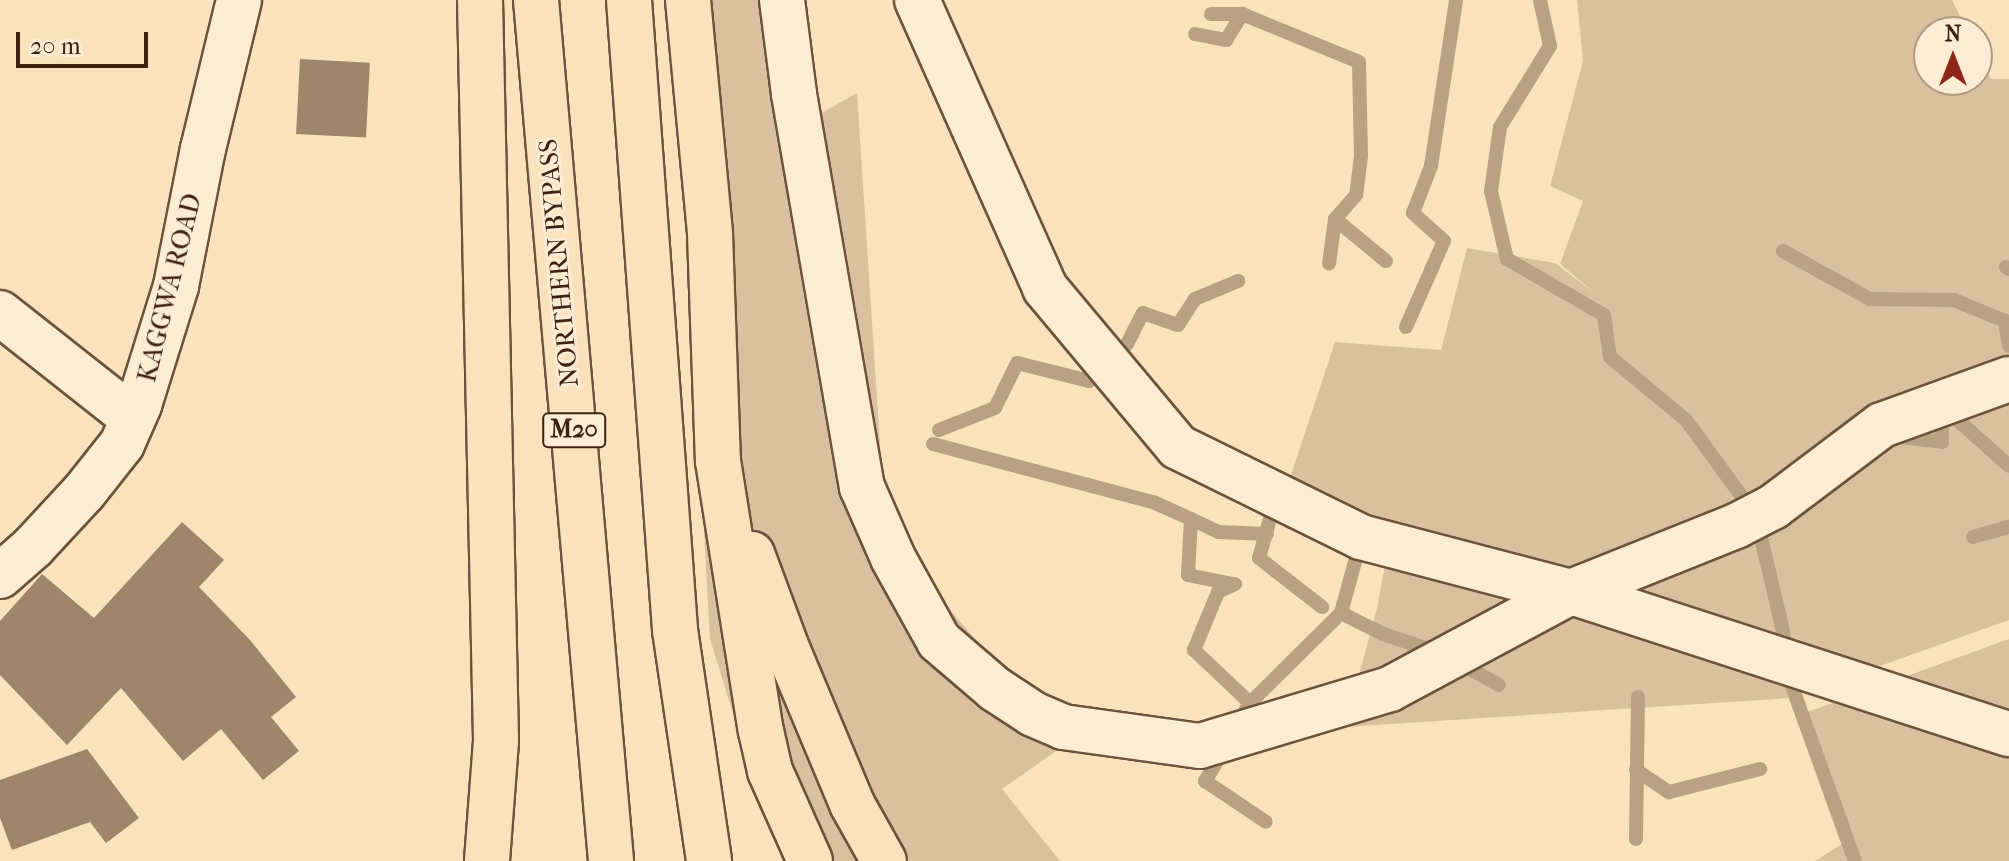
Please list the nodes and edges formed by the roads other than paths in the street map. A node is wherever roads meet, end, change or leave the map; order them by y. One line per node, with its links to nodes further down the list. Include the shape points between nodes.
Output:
1 (239, 0): 10 (street, KAGGWA ROAD, via 176,286)
2 (480, 0): 15 (highway, via 496,741)
3 (536, 0): 16 (highway, NORTHERN BYPASS / M20)
4 (629, 0): 17 (highway, via 675,630)
5 (688, 0): 11 (highway, via 710,234)
6 (782, 0): 13 (street, via 862,487 893,558 939,641 995,689 1063,727 1200,746 1390,689)
7 (917, 0): 13 (street, via 1045,288 1178,447 1361,537)
8 (0, 313): 10 (street)
9 (2009, 379): 13 (street, via 1873,432 1755,517)
10 (133, 418): 12 (street, KAGGWA ROAD, via 122,444 84,492)
11 (718, 461): 18 (highway, via 770,771); 19 (highway, via 786,646 852,804)
12 (0, 576)
13 (1571, 592): 14 (street)
14 (2009, 734)
15 (487, 861)
16 (611, 861)
17 (709, 861)
18 (810, 861)
19 (884, 861)

